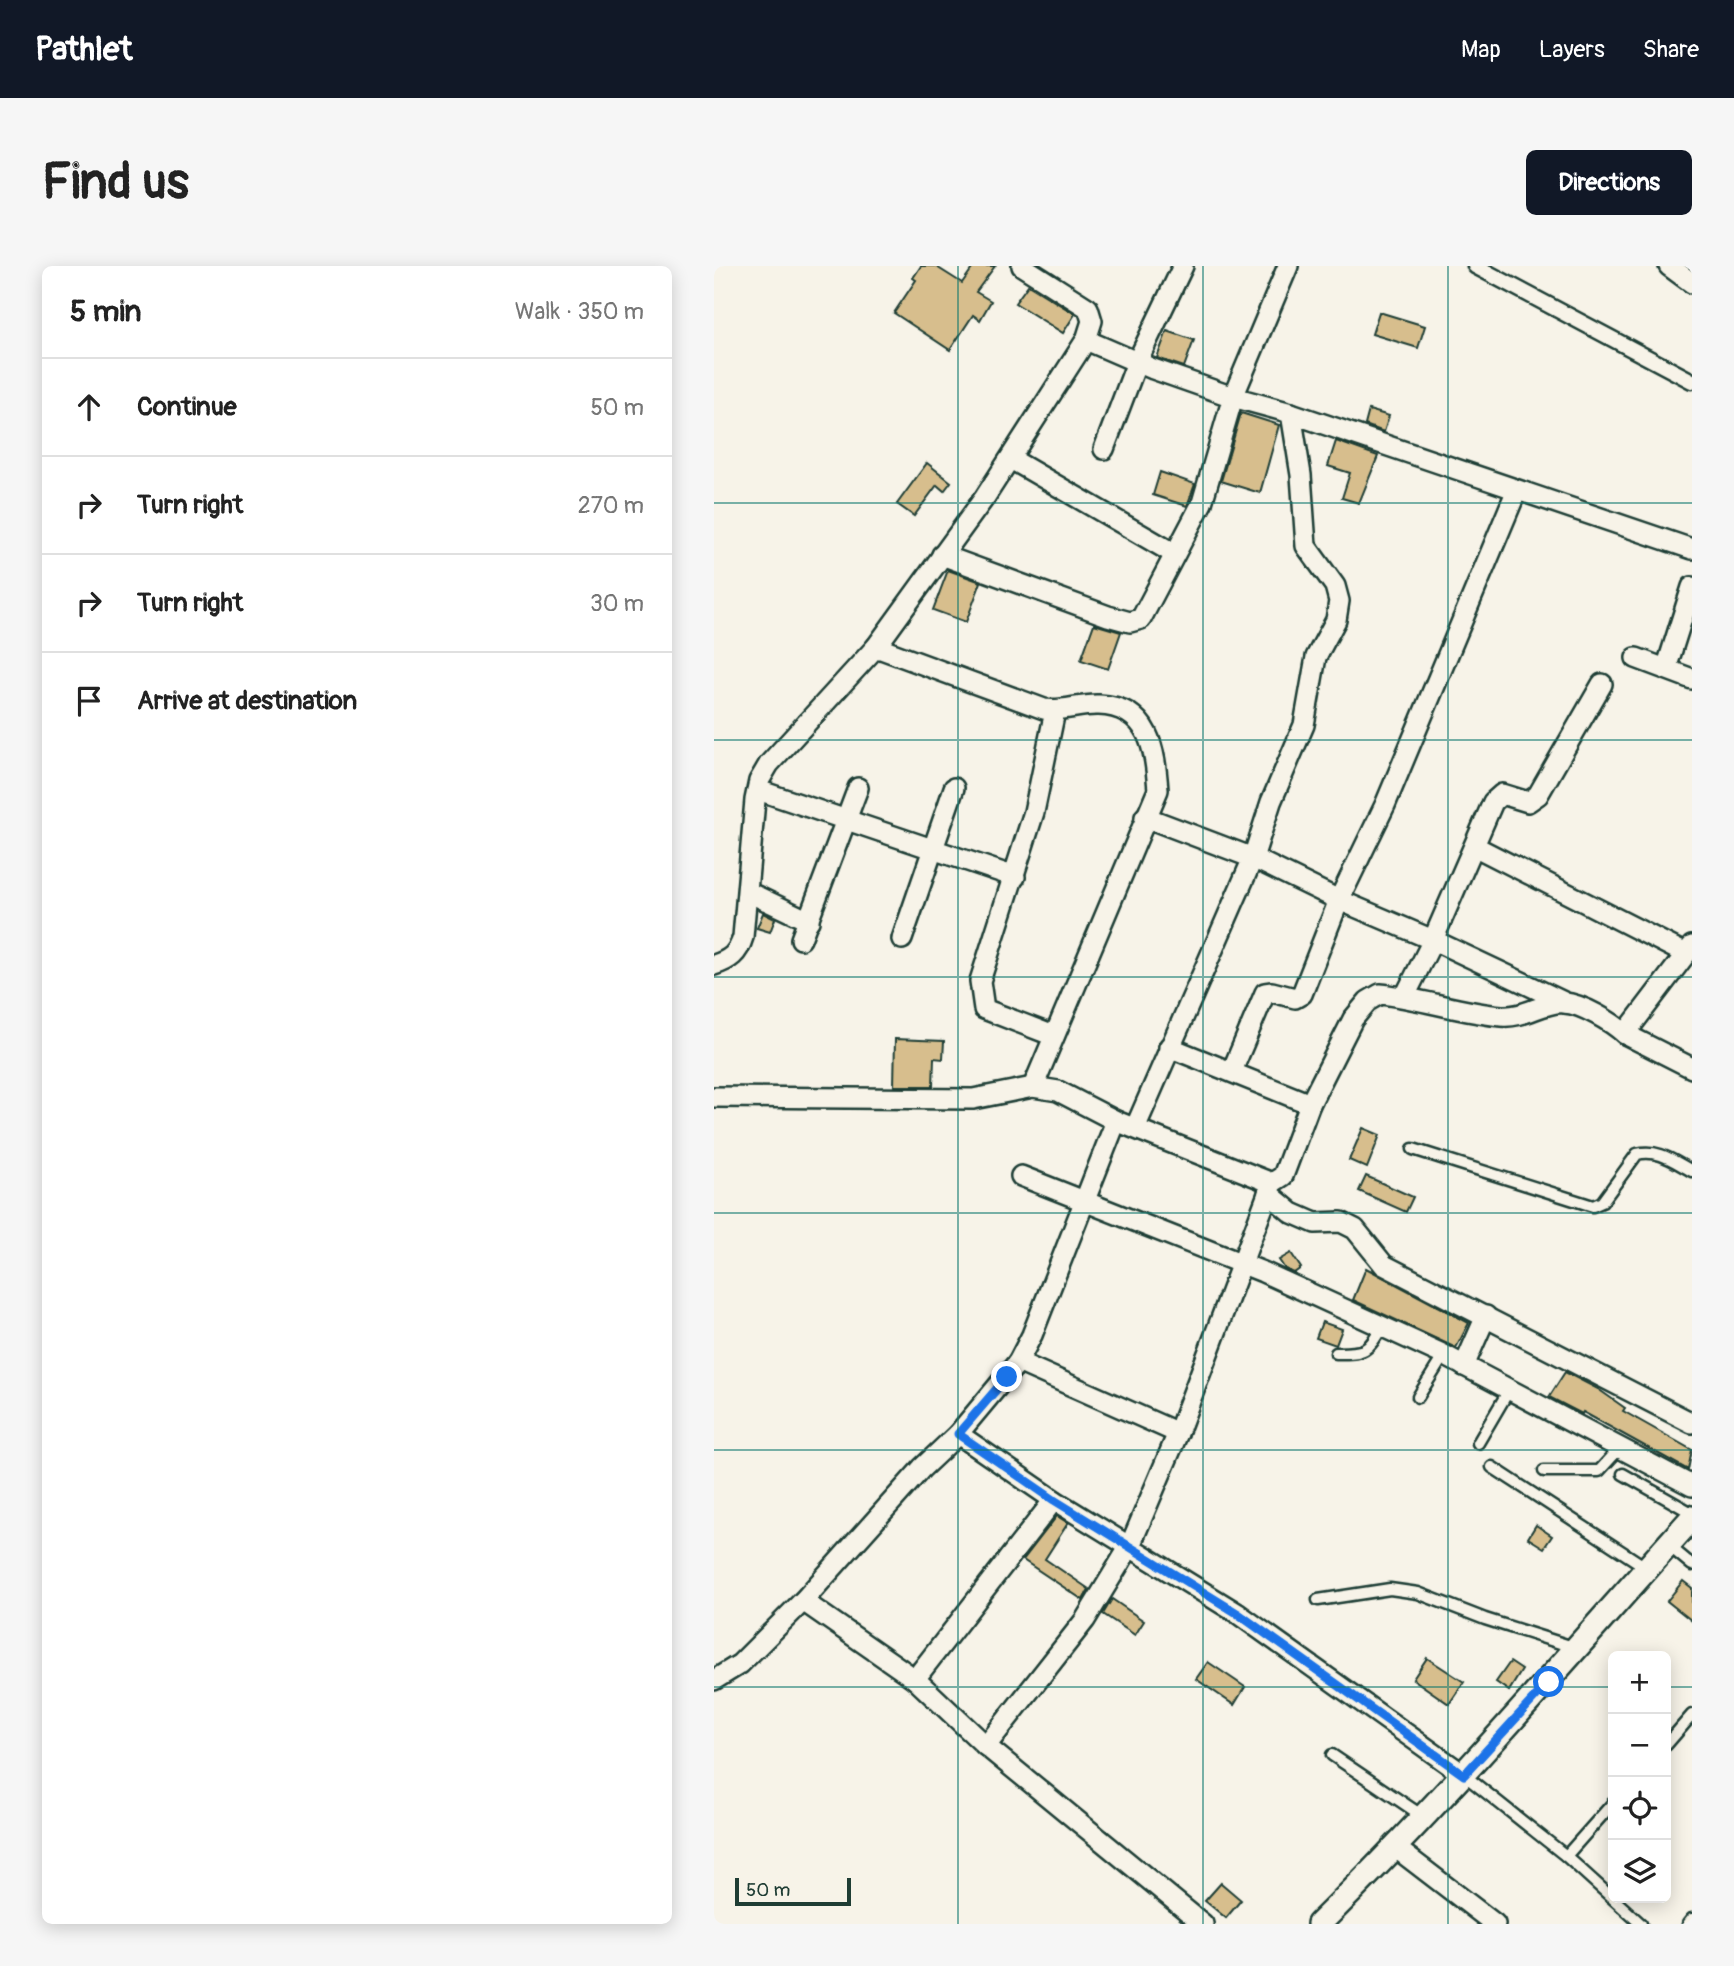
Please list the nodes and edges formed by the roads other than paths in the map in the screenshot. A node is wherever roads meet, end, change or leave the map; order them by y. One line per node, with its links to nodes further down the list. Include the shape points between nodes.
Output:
1 (1022, 266): 7 (street, via 1088,308 1091,321)
2 (1183, 266): 8 (street)
3 (1288, 266): 10 (street)
4 (1475, 266): 9 (street)
5 (1668, 266): 6 (street)
6 (1692, 283)
7 (1086, 340): 8 (street); 13 (street)
8 (1137, 362): 10 (street); 12 (street)
9 (1692, 381)
10 (1233, 397): 11 (street); 16 (street, via 1202,503)
11 (1291, 413): 14 (street); 32 (street, via 1306,546 1324,567 1339,601 1336,620 1316,657 1304,725)
12 (1104, 449)
13 (1011, 459): 16 (street); 17 (street)
14 (1516, 492): 15 (street); 35 (street, via 1385,805)
15 (1692, 550)
16 (1173, 553): 17 (street, via 1141,619 1130,621)
17 (942, 555): 19 (street)
18 (1692, 586): 21 (street)
19 (876, 646): 24 (street); 27 (street, via 769,764)
20 (1636, 658): 21 (street)
21 (1667, 669): 22 (street)
22 (1692, 679)
23 (1602, 684): 30 (street, via 1538,795 1528,802 1508,795 1497,797)
24 (1055, 711): 28 (street, via 1100,705 1128,714 1142,727 1152,740 1158,790); 33 (street)
25 (858, 788): 29 (street)
26 (954, 788): 31 (street)
27 (758, 790): 29 (street); 34 (street)
28 (1145, 817): 32 (street); 45 (street)
29 (847, 820): 31 (street); 36 (street)
30 (1476, 847): 39 (street); 40 (street)
31 (933, 849): 33 (street); 38 (street)
32 (1253, 858): 35 (street); 46 (street)
33 (1015, 877): 45 (street, via 980,981 984,1009)
34 (748, 892): 36 (street); 41 (street, via 745,931 738,951)
35 (1339, 900): 39 (street); 48 (street, via 1302,994 1295,998 1265,993)
36 (808, 920): 37 (street)
37 (801, 939)
38 (902, 939)
39 (1433, 940): 42 (street); 43 (street)
40 (1689, 950): 44 (street)
41 (714, 965)
42 (1405, 996): 43 (street, via 1501,1016); 51 (street, via 1380,994 1368,1001 1353,1019)
43 (1566, 1003): 44 (street)
44 (1625, 1034): 47 (street)
45 (1054, 1036): 49 (street)
46 (1169, 1048): 48 (street); 53 (street)
47 (1692, 1068)
48 (1232, 1071): 51 (street)
49 (1033, 1087): 50 (street, via 973,1098); 52 (street, via 1058,1091)
50 (714, 1097)
51 (1310, 1104): 57 (street, via 1283,1176)
52 (1116, 1121): 53 (street); 58 (street)
53 (1136, 1126): 57 (street)
54 (1413, 1149): 55 (lane, via 1593,1206 1602,1202 1637,1154 1661,1154)
55 (1692, 1171)
56 (1021, 1176): 58 (street)
57 (1270, 1188): 59 (street); 60 (street, via 1292,1213 1315,1223 1341,1222 1354,1229 1384,1265)
58 (1086, 1204): 59 (street); 64 (street)
59 (1241, 1264): 61 (street); 69 (street)
60 (1486, 1317): 65 (street); 68 (street)
61 (1382, 1327): 62 (lane, via 1369,1349); 63 (street)
62 (1336, 1353)
63 (1444, 1355): 65 (street); 67 (lane)
64 (1018, 1362): 69 (street); 70 (street)
65 (1464, 1366): 66 (street)
66 (1509, 1390): 71 (lane); 72 (street)
67 (1418, 1397)
68 (1692, 1423)
69 (1178, 1433): 81 (street)
70 (958, 1434): 77 (street); 85 (street)
71 (1478, 1443)
72 (1620, 1448): 74 (lane, via 1599,1471); 76 (street)
73 (1492, 1466): 83 (lane)
74 (1544, 1471)
75 (1623, 1474): 78 (lane)
76 (1692, 1486)
77 (1054, 1500): 81 (street); 87 (street)
78 (1692, 1513)
79 (1692, 1518): 80 (street)
80 (1668, 1545): 82 (lane); 83 (street)
81 (1130, 1546): 91 (street, via 1085,1620); 93 (street, via 1237,1613)
82 (1692, 1565)
83 (1647, 1568): 86 (street)
84 (1318, 1600): 86 (lane, via 1390,1589 1418,1593)
85 (803, 1601): 87 (street); 88 (street, via 740,1664)
86 (1578, 1648): 93 (street)
87 (915, 1679): 91 (street)
88 (714, 1680)
89 (1692, 1715): 90 (lane)
90 (1671, 1739)
91 (986, 1746): 99 (street)
92 (1332, 1755): 95 (lane)
93 (1464, 1775): 95 (street); 97 (lane)
94 (1608, 1809): 97 (lane)
95 (1424, 1818): 96 (street)
96 (1396, 1848): 100 (street); 101 (street)
97 (1566, 1856): 102 (lane)
98 (1692, 1919): 103 (lane)
99 (1203, 1924)
100 (1319, 1924)
101 (1494, 1924)
102 (1641, 1924)
103 (1688, 1924)

